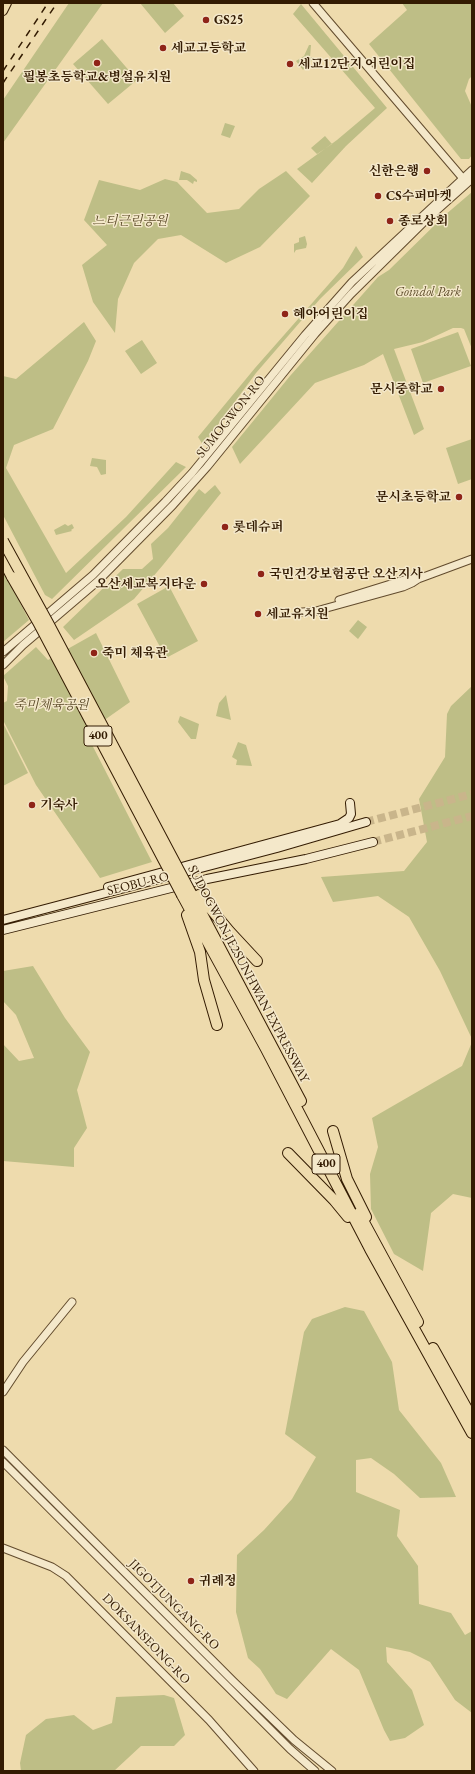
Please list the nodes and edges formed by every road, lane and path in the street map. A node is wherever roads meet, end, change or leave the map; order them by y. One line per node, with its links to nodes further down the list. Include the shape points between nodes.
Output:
1 (7, 3): 3 (main road)
2 (313, 3): 5 (street)
3 (3, 11)
4 (472, 170): 5 (street, SUMOGWON-RO)
5 (468, 180): 10 (street, SUMOGWON-RO, via 375,259 340,296 165,502 93,575); 11 (street, SUMOGWON-RO, via 351,294 168,510 98,581)
6 (3, 541): 15 (highway, SUDOGWON JE2SUNHWAN EXPRESSWAY / 400, bridge)
7 (472, 559): 9 (street)
8 (3, 560): 15 (highway, SUDOGWON JE2SUNHWAN EXPRESSWAY / 400, bridge)
9 (418, 579): 9 (street, via 410,578 302,612 316,611 382,593)
10 (3, 652)
11 (3, 666)
12 (350, 803): 16 (main road, via 351,814 340,824 48,904)
13 (366, 822): 16 (main road, SEOBU-RO)
14 (373, 842): 18 (main road, SEOBU-RO, via 306,859 207,879)
15 (191, 895): 19 (highway); 20 (highway, via 205,985); 23 (highway, SUDOGWON JE2SUNHWAN EXPRESSWAY / 400, via 266,1049)
16 (14, 917): 17 (main road, SEOBU-RO)
17 (3, 920)
18 (3, 930)
19 (257, 961)
20 (217, 1025)
21 (333, 1131): 23 (highway, via 347,1179 397,1276)
22 (288, 1153): 23 (highway, via 342,1209)
23 (401, 1298): 26 (highway, SUDOGWON JE2SUNHWAN EXPRESSWAY / 400); 27 (highway, SUDOGWON JE2SUNHWAN EXPRESSWAY / 400)
24 (72, 1302): 25 (street, via 23,1362)
25 (3, 1392)
26 (472, 1418)
27 (472, 1433)
28 (3, 1450): 33 (street, JIGOTJUNGANG-RO, via 233,1681 294,1740)
29 (3, 1462): 32 (street, JIGOTJUNGANG-RO)
30 (3, 1548): 31 (street, DOKSANSEONG-RO, via 52,1567 66,1576 209,1720)
31 (254, 1771)
32 (315, 1771)
33 (332, 1771)

